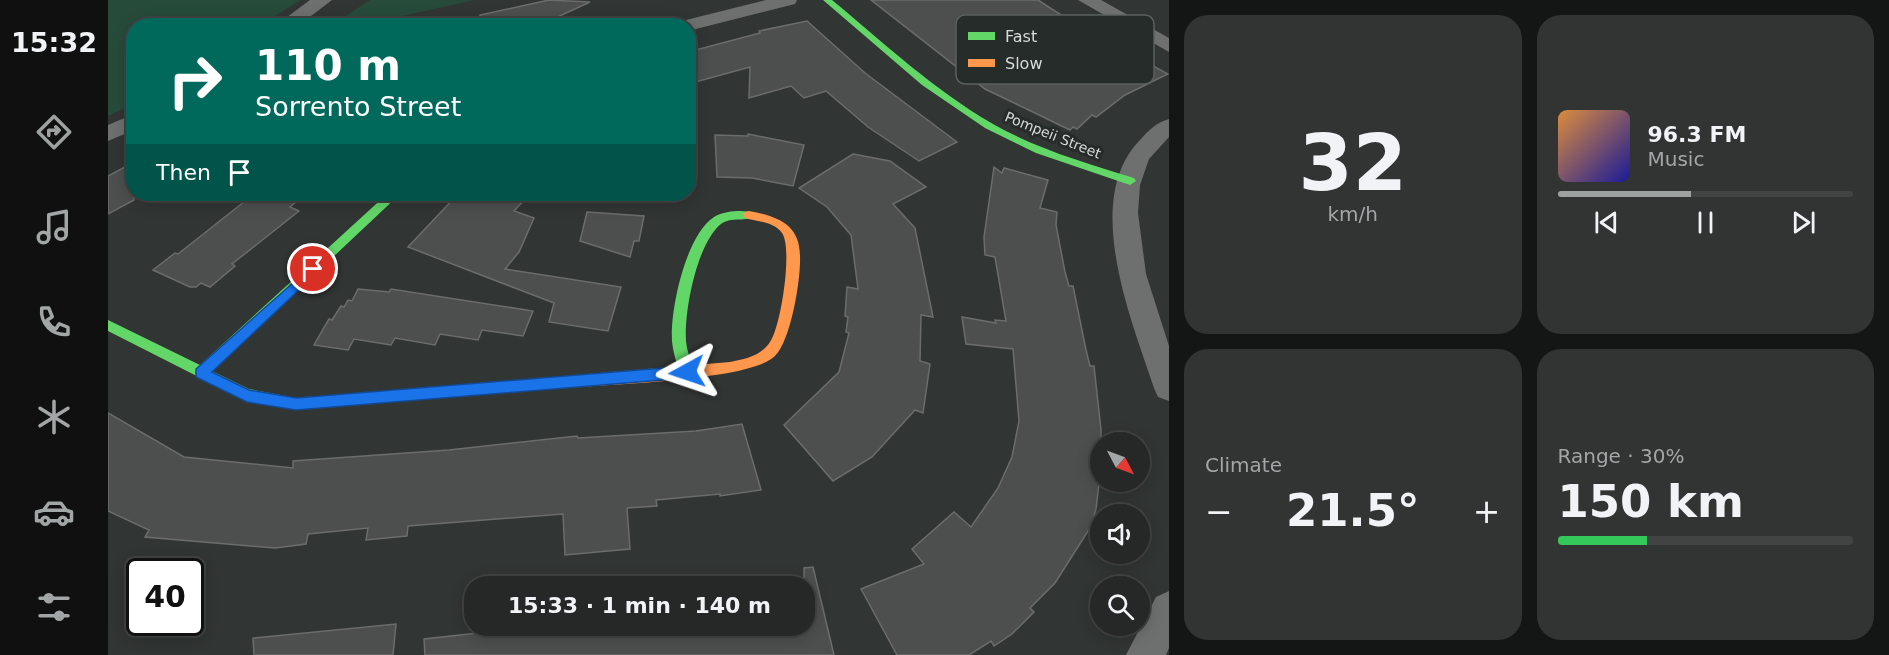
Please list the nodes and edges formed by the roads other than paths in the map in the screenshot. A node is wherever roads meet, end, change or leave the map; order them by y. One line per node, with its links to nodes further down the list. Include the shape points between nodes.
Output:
1 (323, 0): 6 (street)
2 (789, 0): 7 (street)
3 (827, 0): 13 (street, Pompeii Street, via 990,126 1020,142)
4 (1087, 0): 5 (street)
5 (1114, 15)
6 (296, 18)
7 (696, 23)
8 (1154, 38): 9 (street)
9 (1169, 46)
10 (126, 125): 12 (street)
11 (1169, 126): 13 (street, via 1137,158)
12 (108, 134)
13 (1130, 181): 18 (street, via 1124,219 1136,283)
14 (386, 201): 17 (street)
15 (108, 324): 17 (street)
16 (687, 372): 16 (street, via 748,364 771,352 780,333 797,249 788,232 774,220 740,214 721,218 707,231 690,274 678,339); 17 (street, via 296,404 247,395)
17 (201, 373)
18 (1169, 388)
19 (1169, 610): 20 (street)
20 (1145, 655)

